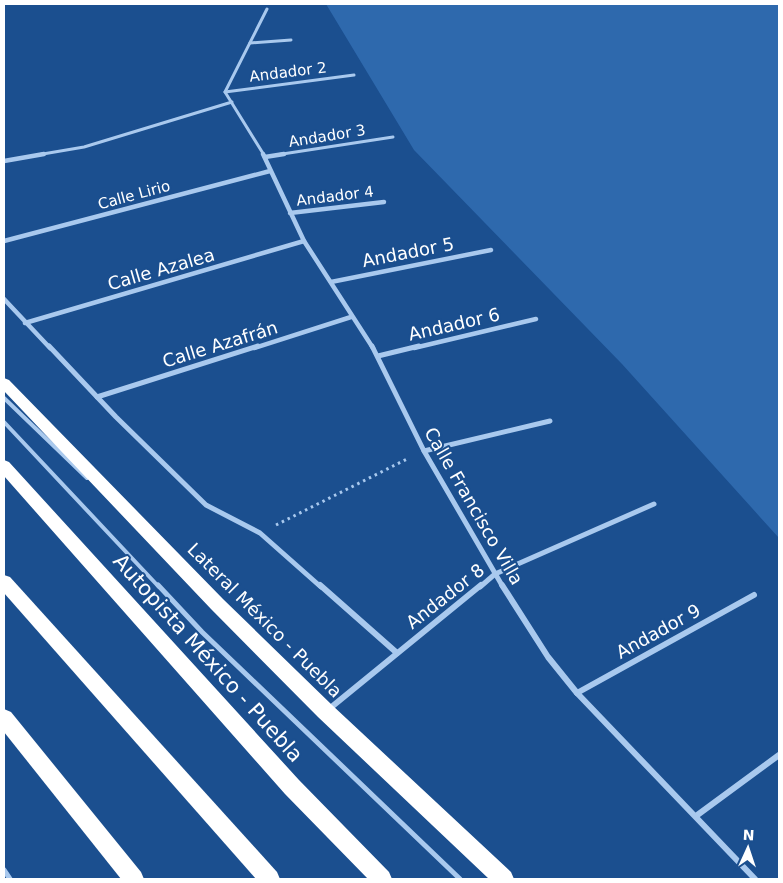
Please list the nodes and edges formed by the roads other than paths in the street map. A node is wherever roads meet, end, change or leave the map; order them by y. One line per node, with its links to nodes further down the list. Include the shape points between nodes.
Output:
1 (267, 9): 3 (street)
2 (291, 40): 3 (street)
3 (250, 44): 5 (street)
4 (354, 75): 5 (street, Andador 2)
5 (225, 92): 6 (street, Calle Francisco Villa)
6 (232, 102): 8 (street, Calle Francisco Villa); 9 (street, via 84,147)
7 (393, 137): 8 (street, Andador 3)
8 (265, 157): 10 (street, Calle Francisco Villa)
9 (4, 161)
10 (270, 171): 12 (street, Calle Francisco Villa); 13 (street, Calle Lirio)
11 (384, 202): 12 (street, Andador 4)
12 (290, 213): 14 (street, Calle Francisco Villa)
13 (4, 241)
14 (304, 241): 16 (street, Calle Francisco Villa); 20 (street, Calle Azalea)
15 (491, 250): 16 (street, Andador 5)
16 (331, 282): 18 (street, Calle Francisco Villa)
17 (4, 299): 20 (street)
18 (352, 317): 21 (street, Calle Francisco Villa); 23 (street, Calle Azafrán)
19 (536, 319): 21 (street, Andador 6)
20 (26, 323): 23 (street)
21 (378, 356): 27 (street, Calle Francisco Villa)
22 (4, 383): 35 (highway, Lateral México - Puebla)
23 (97, 396): 33 (street, via 206,505 260,533)
24 (4, 398): 45 (lane)
25 (550, 421): 27 (street)
26 (4, 422): 44 (lane, via 202,632)
27 (424, 451): 30 (street, Calle Francisco Villa)
28 (4, 466): 43 (highway, Autopista México - Puebla, via 292,787)
29 (654, 504): 30 (street, Andador 8)
30 (495, 574): 33 (street, Andador 8); 34 (street, Calle Francisco Villa, via 548,657)
31 (4, 582): 42 (highway)
32 (754, 595): 34 (street, Andador 9)
33 (397, 653): 35 (street, Andador 8)
34 (577, 693): 38 (street, Calle Francisco Villa)
35 (325, 712): 45 (highway, Lateral México - Puebla)
36 (4, 718): 41 (highway)
37 (779, 754): 38 (street)
38 (696, 816): 46 (street, Calle Francisco Villa)
39 (4, 870): 40 (lane)
40 (10, 879)
41 (134, 879)
42 (270, 879)
43 (382, 879)
44 (460, 879)
45 (505, 879)
46 (755, 879)

